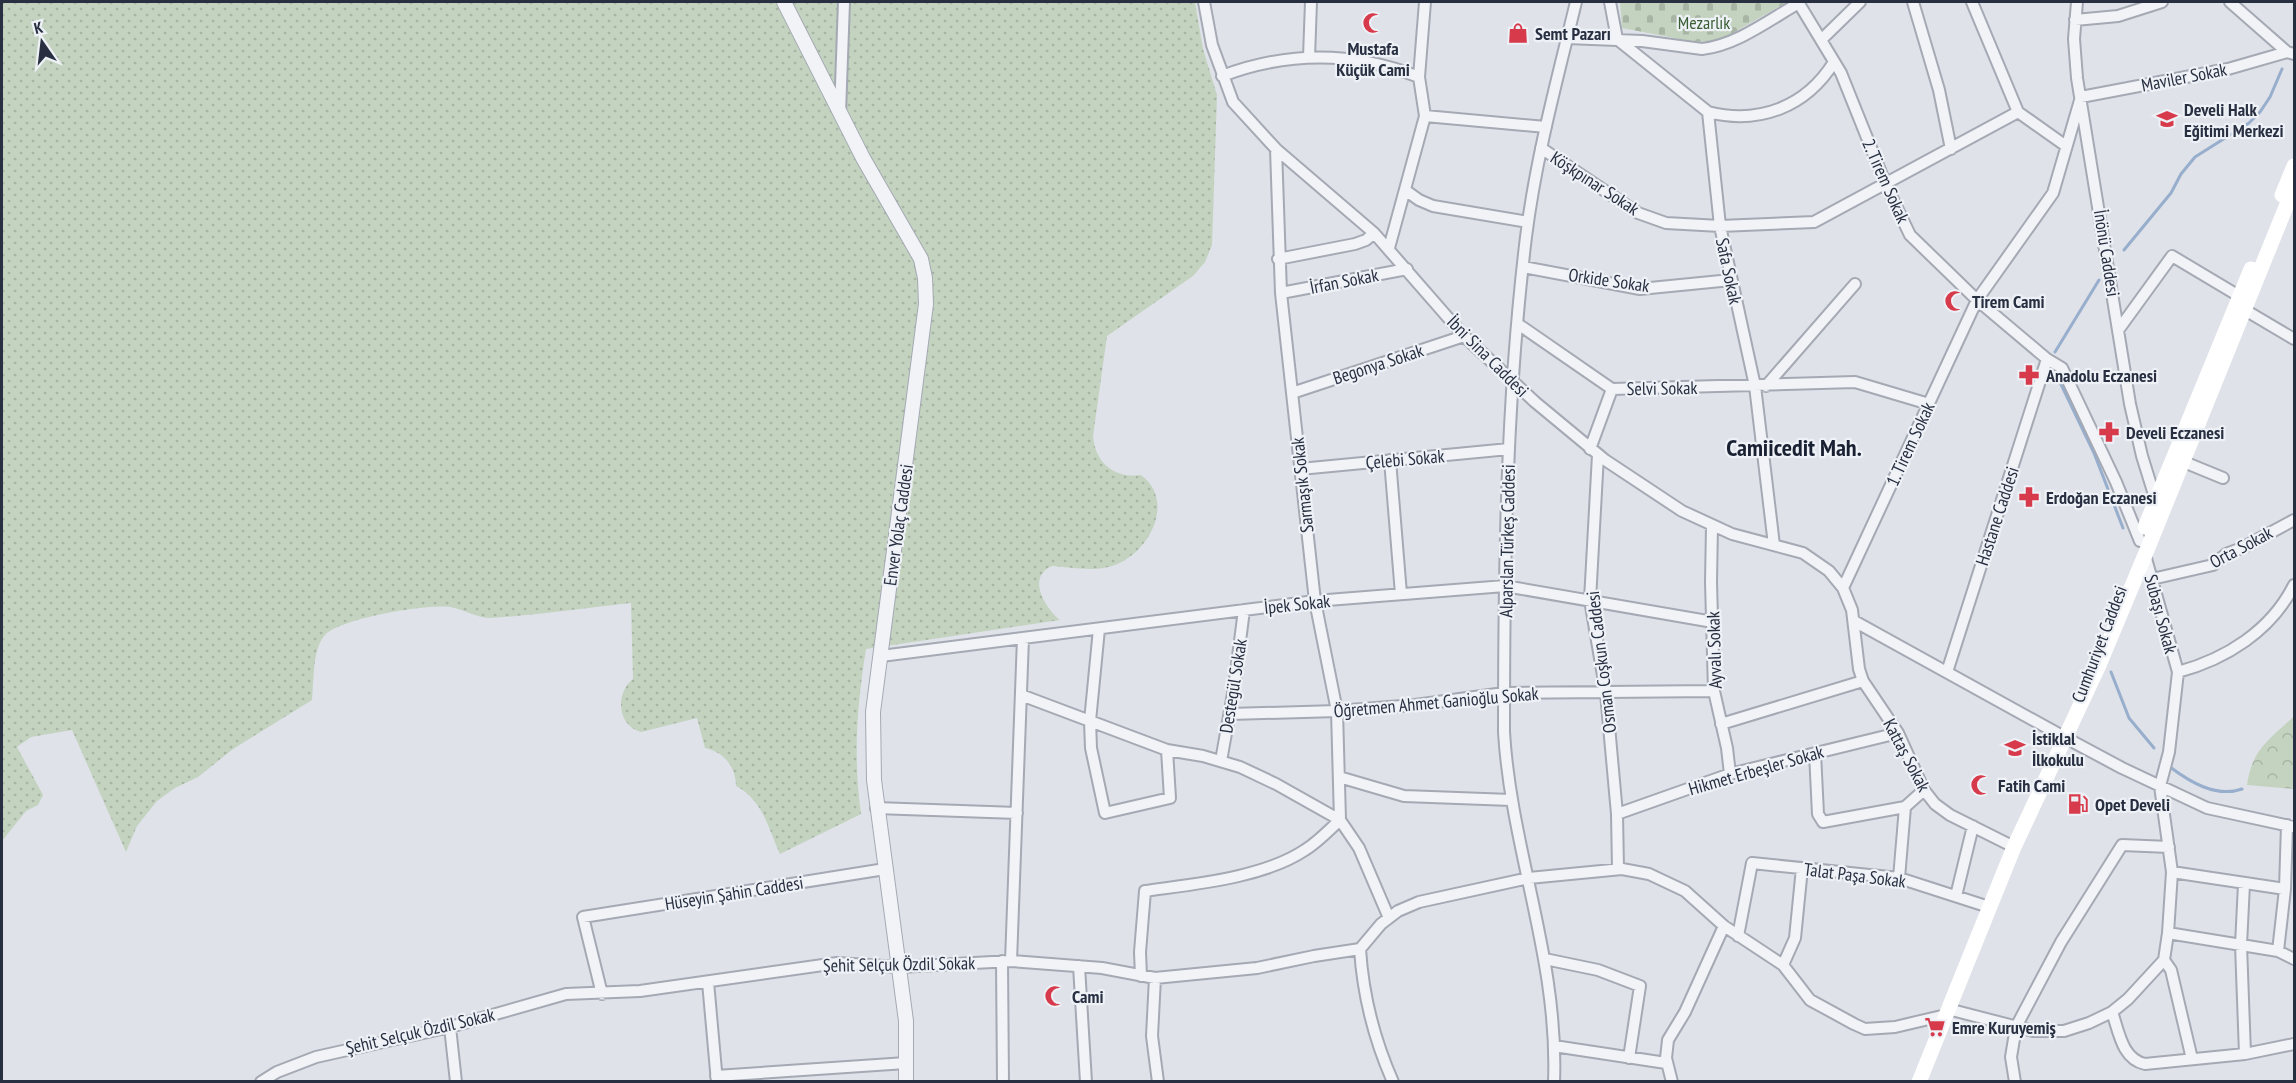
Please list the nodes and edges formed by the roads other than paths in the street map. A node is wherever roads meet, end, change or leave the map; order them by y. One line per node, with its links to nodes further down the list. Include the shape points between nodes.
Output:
1 (784, 2): 27 (street, Enver Yolaç Caddesi)
2 (844, 2): 27 (street)
3 (1204, 2): 22 (street, İbni Sina Caddesi)
4 (1311, 2): 20 (street)
5 (1425, 2): 23 (street)
6 (1576, 2): 16 (street, Alparslan Türkeş Caddesi)
7 (1610, 2): 17 (street)
8 (1798, 2): 17 (street, via 1729,42 1711,48); 18 (street, 2. Tirem Sokak)
9 (1860, 2): 18 (street)
10 (1913, 2): 33 (street, via 1939,90)
11 (1972, 2): 26 (street)
12 (2077, 2): 15 (street, İnönü Caddesi)
13 (2162, 2): 15 (street, via 2118,16)
14 (2230, 2): 19 (street)
15 (2075, 20): 24 (street, İnönü Caddesi)
16 (1567, 38): 17 (street); 29 (street, Alparslan Türkeş Caddesi)
17 (1617, 39): 25 (street)
18 (1822, 39): 21 (street, 2. Tirem Sokak)
19 (2291, 53): 24 (street, Maviler Sokak)
20 (1309, 57): 22 (street, via 1258,64); 23 (street, via 1367,61)
21 (1834, 62): 25 (street, via 1810,92 1777,111 1742,117); 35 (street, 2. Tirem Sokak)
22 (1222, 76): 31 (street, İbni Sina Caddesi, via 1233,102)
23 (1419, 77): 28 (street)
24 (2081, 97): 30 (street, 1. Tirem Sokak); 51 (street, İnönü Caddesi)
25 (1708, 112): 39 (street, Safa Sokak)
26 (2018, 112): 30 (street); 33 (street, Köşkpınar Sokak)
27 (840, 114): 84 (street, Enver Yolaç Caddesi, via 921,259 927,291)
28 (1425, 116): 29 (street); 37 (street)
29 (1546, 127): 32 (street, Alparslan Türkeş Caddesi)
30 (2066, 146): 48 (street, 1. Tirem Sokak, via 2053,193)
31 (1276, 148): 40 (street, İbni Sina Caddesi); 42 (street, Sarmaşık Sokak)
32 (1541, 148): 38 (street, Alparslan Türkeş Caddesi); 39 (street, Köşkpınar Sokak, via 1638,213 1679,225)
33 (1951, 149): 35 (street, Köşkpınar Sokak)
34 (2295, 166): 49 (main road, Cumhuriyet Caddesi)
35 (1886, 184): 39 (street, Köşkpınar Sokak, via 1814,222); 48 (street, 2. Tirem Sokak, via 1910,235)
36 (2295, 187): 49 (main road, Cumhuriyet Caddesi)
37 (1405, 190): 38 (street, via 1433,206); 41 (street)
38 (1528, 222): 43 (street, Alparslan Türkeş Caddesi)
39 (1720, 226): 45 (street, Safa Sokak)
40 (1374, 233): 41 (street, İbni Sina Caddesi); 42 (street, via 1355,244)
41 (1389, 248): 44 (street, İbni Sina Caddesi)
42 (1278, 259): 47 (street, Sarmaşık Sokak)
43 (1523, 267): 45 (street, Orkide Sokak, via 1641,289); 50 (street, Alparslan Türkeş Caddesi)
44 (1407, 269): 47 (street, İrfan Sokak); 52 (street, İbni Sina Caddesi)
45 (1731, 280): 56 (street, Safa Sokak)
46 (1855, 285): 57 (street)
47 (1281, 292): 59 (street, Sarmaşık Sokak)
48 (1977, 300): 54 (street, 2. Tirem Sokak); 60 (street, 1. Tirem Sokak)
49 (2242, 303): 51 (street, via 2172,255); 53 (street); 64 (main road, Cumhuriyet Caddesi); 67 (main road, Cumhuriyet Caddesi)
50 (1518, 324): 55 (street, Alparslan Türkeş Caddesi); 58 (street, Selvi Sokak)
51 (2119, 329): 67 (street, İnönü Caddesi, via 2136,433)
52 (1464, 336): 55 (street, İbni Sina Caddesi); 59 (street, Begonya Sokak)
53 (2295, 339)
54 (2046, 359): 71 (street, 2. Tirem Sokak, via 2062,368 2116,482); 85 (street, Hastane Caddesi)
55 (1513, 380): 61 (street, Alparslan Türkeş Caddesi); 62 (street, İbni Sina Caddesi)
56 (1755, 386): 57 (street, Selvi Sokak); 58 (street, Selvi Sokak); 70 (street, Safa Sokak)
57 (1767, 386): 60 (street, Selvi Sokak, via 1855,382)
58 (1612, 389): 62 (street, Osman Coşkun Caddesi)
59 (1292, 393): 65 (street, Sarmaşık Sokak)
60 (1929, 404): 75 (street, 1. Tirem Sokak)
61 (1509, 449): 63 (street, Çelebi Sokak); 74 (street, Alparslan Türkeş Caddesi)
62 (1594, 452): 69 (street, İbni Sina Caddesi, via 1650,492); 77 (street, Osman Coşkun Caddesi)
63 (1390, 460): 65 (street, Çelebi Sokak); 76 (street)
64 (2184, 462): 66 (street); 71 (main road, Cumhuriyet Caddesi)
65 (1300, 469): 78 (street, Sarmaşık Sokak)
66 (2223, 478)
67 (2156, 501): 71 (main road, Cumhuriyet Caddesi)
68 (2295, 520): 72 (street, Orta Sokak, via 2226,554 2214,565)
69 (1712, 526): 70 (street, İbni Sina Caddesi); 81 (street, Ayvalı Sokak)
70 (1774, 545): 75 (street, İbni Sina Caddesi, via 1812,558)
71 (2142, 548): 72 (street, Subaşı Sokak); 97 (main road, Cumhuriyet Caddesi, via 2099,664)
72 (2152, 579): 86 (street, Subaşı Sokak)
73 (2295, 585): 86 (street, via 2278,611 2248,640 2210,662)
74 (1505, 586): 76 (street, İpek Sokak); 77 (street, İpek Sokak); 89 (street, Alparslan Türkeş Caddesi)
75 (1843, 588): 80 (street, İbni Sina Caddesi)
76 (1401, 594): 78 (street, İpek Sokak)
77 (1590, 600): 81 (street, İpek Sokak); 90 (street, Osman Coşkun Caddesi)
78 (1315, 601): 79 (street, İpek Sokak); 92 (street, Sarmaşık Sokak)
79 (1244, 610): 82 (street, İpek Sokak); 93 (street, Destegül Sokak)
80 (1854, 621): 85 (street); 87 (street, Kattaş Sokak)
81 (1713, 622): 88 (street, Ayvalı Sokak)
82 (1099, 629): 83 (street, İpek Sokak); 94 (street)
83 (1023, 638): 84 (street, İpek Sokak); 91 (street)
84 (881, 656): 107 (street, Enver Yolaç Caddesi, via 872,735)
85 (1947, 672): 97 (street)
86 (2178, 672): 103 (street, via 2169,752)
87 (1863, 681): 95 (street); 96 (street, Kattaş Sokak)
88 (1714, 691): 90 (street, Öğretmen Ahmet Ganioğlu Sokak); 95 (street, Ayvalı Sokak)
89 (1504, 693): 90 (street, Öğretmen Ahmet Ganioğlu Sokak); 92 (street, Öğretmen Ahmet Ganioğlu Sokak); 105 (street, Alparslan Türkeş Caddesi)
90 (1606, 693): 109 (street, Osman Coşkun Caddesi)
91 (1021, 695): 94 (street); 108 (street)
92 (1337, 711): 93 (street, Öğretmen Ahmet Ganioğlu Sokak); 102 (street, Sarmaşık Sokak)
93 (1230, 714): 100 (street, Destegül Sokak)
94 (1090, 721): 98 (street); 98 (street, via 1091,748 1105,813 1170,798)
95 (1721, 724): 101 (street, Ayvalı Sokak)
96 (1898, 733): 99 (street, Hikmet Erbeşler Sokak); 104 (street, Kattaş Sokak)
97 (2064, 737): 103 (street); 113 (main road, Cumhuriyet Caddesi)
98 (1167, 750): 100 (street)
99 (1815, 753): 101 (street, Hikmet Erbeşler Sokak); 106 (street, via 1818,814 1823,822)
100 (1221, 761): 110 (street, via 1276,784)
101 (1730, 774): 109 (street, Hikmet Erbeşler Sokak)
102 (1339, 777): 105 (street, via 1404,796); 110 (street, Sarmaşık Sokak)
103 (2160, 786): 112 (street, via 2207,808); 114 (street)
104 (1924, 790): 106 (street); 111 (street, Kattaş Sokak, via 1942,810)
105 (1511, 800): 119 (street, Alparslan Türkeş Caddesi)
106 (1905, 807): 120 (street)
107 (876, 808): 108 (street); 116 (street, Enver Yolaç Caddesi)
108 (1017, 813): 135 (street)
109 (1617, 814): 117 (street, Osman Coşkun Caddesi)
110 (1340, 820): 125 (street, via 1359,848); 139 (street, via 1305,851 1264,868 1224,879 1145,891)
111 (1973, 826): 113 (street, Kattaş Sokak); 123 (street)
112 (2291, 826): 122 (street)
113 (2014, 847): 124 (main road, Cumhuriyet Caddesi)
114 (2169, 847): 118 (street); 146 (street, via 2122,845 2061,942)
115 (1802, 868): 120 (street, Talat Paşa Sokak); 128 (street, Talat Paşa Sokak, via 1752,863); 136 (street, via 1795,938)
116 (885, 869): 138 (street, Enver Yolaç Caddesi); 142 (street, Hüseyin Şahin Caddesi, via 584,917)
117 (1618, 869): 119 (street); 126 (street, via 1649,874 1674,884)
118 (2172, 872): 121 (street); 127 (street)
119 (1529, 878): 125 (street, via 1430,898); 132 (street, Alparslan Türkeş Caddesi)
120 (1899, 878): 123 (street, Talat Paşa Sokak)
121 (2244, 884): 122 (street); 129 (street)
122 (2285, 889): 131 (street)
123 (1956, 896): 124 (street, Talat Paşa Sokak)
124 (1989, 907): 143 (main road, Cumhuriyet Caddesi)
125 (1389, 918): 130 (street)
126 (1724, 926): 128 (street); 153 (street, via 1668,1040)
127 (2168, 933): 129 (street); 134 (street)
128 (1738, 936): 136 (street)
129 (2241, 945): 131 (street); 149 (street)
130 (1360, 949): 140 (street, Şehit Selçuk Özdil Sokak, via 1257,968); 161 (street, via 1368,1008)
131 (2277, 951): 133 (street)
132 (1545, 959): 148 (street, Alparslan Türkeş Caddesi); 150 (street, via 1598,970 1640,986)
133 (2295, 959)
134 (2164, 960): 144 (street); 151 (street, via 2171,970)
135 (1007, 961): 137 (street, Şehit Selçuk Özdil Sokak); 138 (street, Şehit Selçuk Özdil Sokak); 158 (street)
136 (1783, 965): 143 (street, via 1810,1000 1865,1029 1909,1025)
137 (1079, 966): 139 (street, Şehit Selçuk Özdil Sokak); 159 (street)
138 (899, 967): 141 (street, Şehit Selçuk Özdil Sokak, via 837,963); 152 (street, Enver Yolaç Caddesi, via 906,1021)
139 (1142, 976): 140 (street, Şehit Selçuk Özdil Sokak)
140 (1155, 978): 160 (street, via 1152,1036)
141 (708, 982): 142 (street, Şehit Selçuk Özdil Sokak); 154 (street)
142 (602, 994): 145 (street, Şehit Selçuk Özdil Sokak, via 566,994)
143 (1947, 1012): 146 (street); 164 (main road, Cumhuriyet Caddesi)
144 (2112, 1012): 146 (street, via 2064,1031); 151 (street, via 2127,1054 2136,1063)
145 (450, 1027): 155 (street, Şehit Selçuk Özdil Sokak, via 316,1057); 156 (street)
146 (2016, 1027): 165 (street, via 2011,1057)
147 (2295, 1044): 149 (street)
148 (1554, 1046): 150 (street); 162 (street, Alparslan Türkeş Caddesi)
149 (2246, 1054): 151 (street)
150 (1629, 1058): 153 (street)
151 (2192, 1059)
152 (906, 1063): 154 (street); 157 (street, Enver Yolaç Caddesi)
153 (1666, 1064): 163 (street)
154 (717, 1079)
155 (261, 1082)
156 (456, 1082)
157 (906, 1082)
158 (1003, 1082)
159 (1086, 1082)
160 (1158, 1082)
161 (1393, 1082)
162 (1554, 1082)
163 (1672, 1082)
164 (1919, 1082)
165 (2015, 1082)

